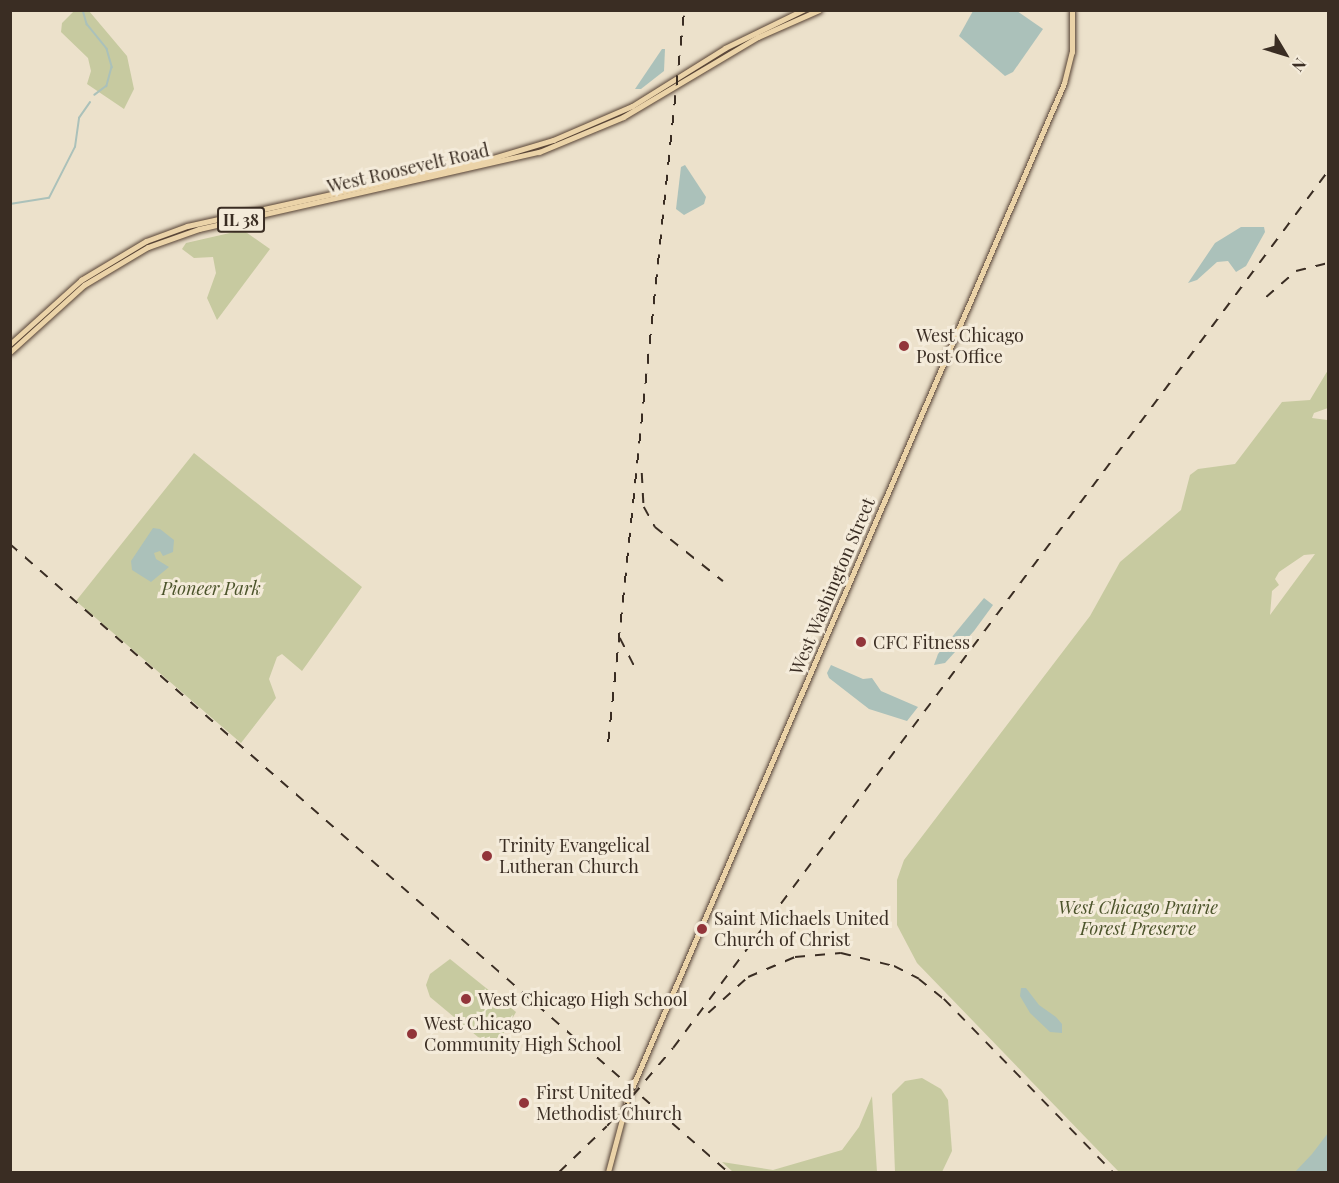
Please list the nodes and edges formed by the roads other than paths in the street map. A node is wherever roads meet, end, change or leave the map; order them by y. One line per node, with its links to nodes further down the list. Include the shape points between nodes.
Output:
1 (803, 10): 4 (main road, West Roosevelt Road / IL 38, via 733,44 620,112 545,143 484,161 199,223 154,238 81,280)
2 (819, 10): 5 (main road, West Roosevelt Road / IL 38, via 758,37 624,116 538,152 199,229 148,247 84,285)
3 (1072, 10): 6 (main road, West Washington Street, via 1073,50 1064,83 628,1096)
4 (10, 344)
5 (10, 352)
6 (608, 1173)

